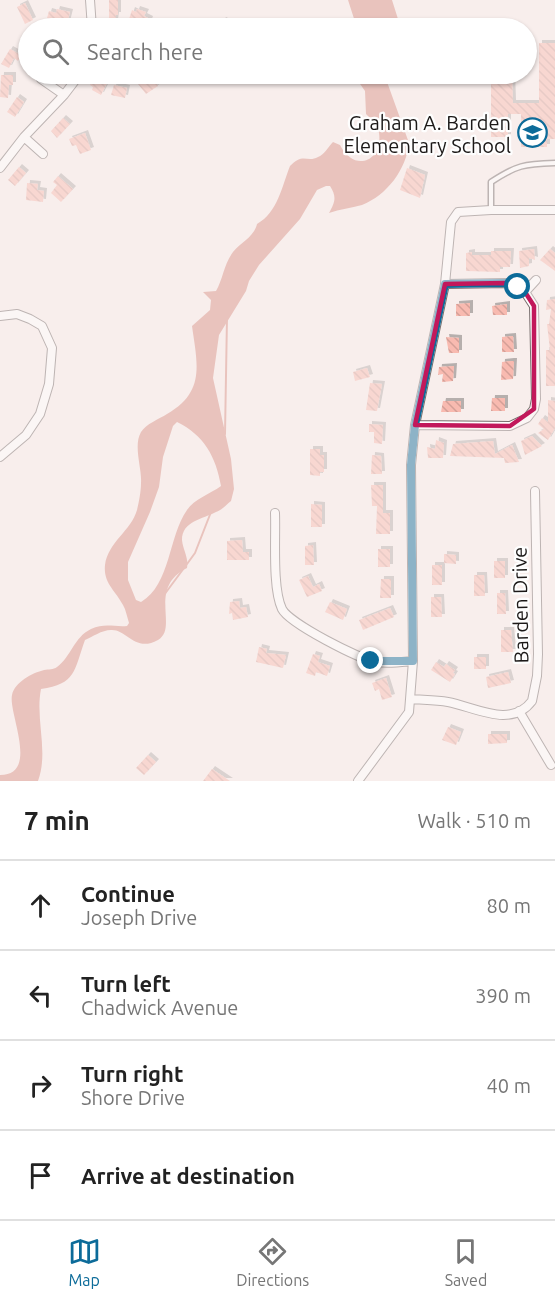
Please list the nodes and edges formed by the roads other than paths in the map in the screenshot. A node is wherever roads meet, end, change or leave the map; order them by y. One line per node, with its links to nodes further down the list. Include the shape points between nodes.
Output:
1 (90, 0): 2 (street)
2 (92, 18)
3 (49, 84): 5 (street)
4 (72, 84): 5 (street)
5 (64, 95): 6 (street)
6 (24, 137): 7 (street); 9 (street)
7 (43, 154)
8 (555, 163): 10 (lane, via 524,164 491,182)
9 (0, 168)
10 (491, 210): 11 (street); 13 (street, via 458,212 452,222)
11 (555, 210)
12 (536, 280): 14 (street)
13 (445, 284): 14 (street, via 507,283); 16 (street)
14 (525, 292): 16 (street, via 534,306 536,399 527,418 510,426)
15 (0, 316): 17 (street, via 17,314 42,326 52,348 48,392 37,422)
16 (415, 425): 20 (street, via 411,465)
17 (0, 457)
18 (535, 491): 22 (street, Barden Drive, via 537,676 532,701)
19 (275, 513): 20 (street, via 278,593 286,615 371,661)
20 (413, 661): 21 (street)
21 (411, 699): 22 (street, via 447,702 503,716); 24 (street, via 409,712)
22 (519, 711): 23 (street)
23 (551, 765)
24 (358, 781)

